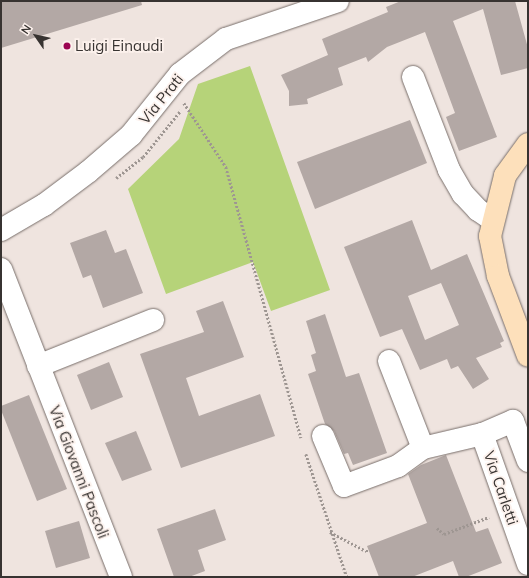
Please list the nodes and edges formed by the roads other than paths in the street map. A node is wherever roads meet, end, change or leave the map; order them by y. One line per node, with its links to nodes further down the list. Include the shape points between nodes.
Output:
1 (338, 1): 6 (street, Via Prati, via 226,39 180,74 131,135 44,205)
2 (413, 77): 5 (street, via 449,170 463,194 478,210)
3 (528, 144): 5 (main road, via 505,176)
4 (528, 168): 5 (main road)
5 (495, 212): 9 (main road, via 490,236 491,251)
6 (1, 230)
7 (1, 269): 11 (street, Via Giovanni Pascoli)
8 (153, 320): 11 (street)
9 (528, 356)
10 (389, 361): 14 (street)
11 (38, 366): 17 (street, Via Giovanni Pascoli)
12 (482, 434): 14 (street, Via Carletti); 15 (street, Via Carletti, via 513,421); 16 (street, Via Carletti)
13 (323, 436): 14 (street, via 344,486 398,466)
14 (423, 448)
15 (528, 461)
16 (528, 564)
17 (121, 577)

